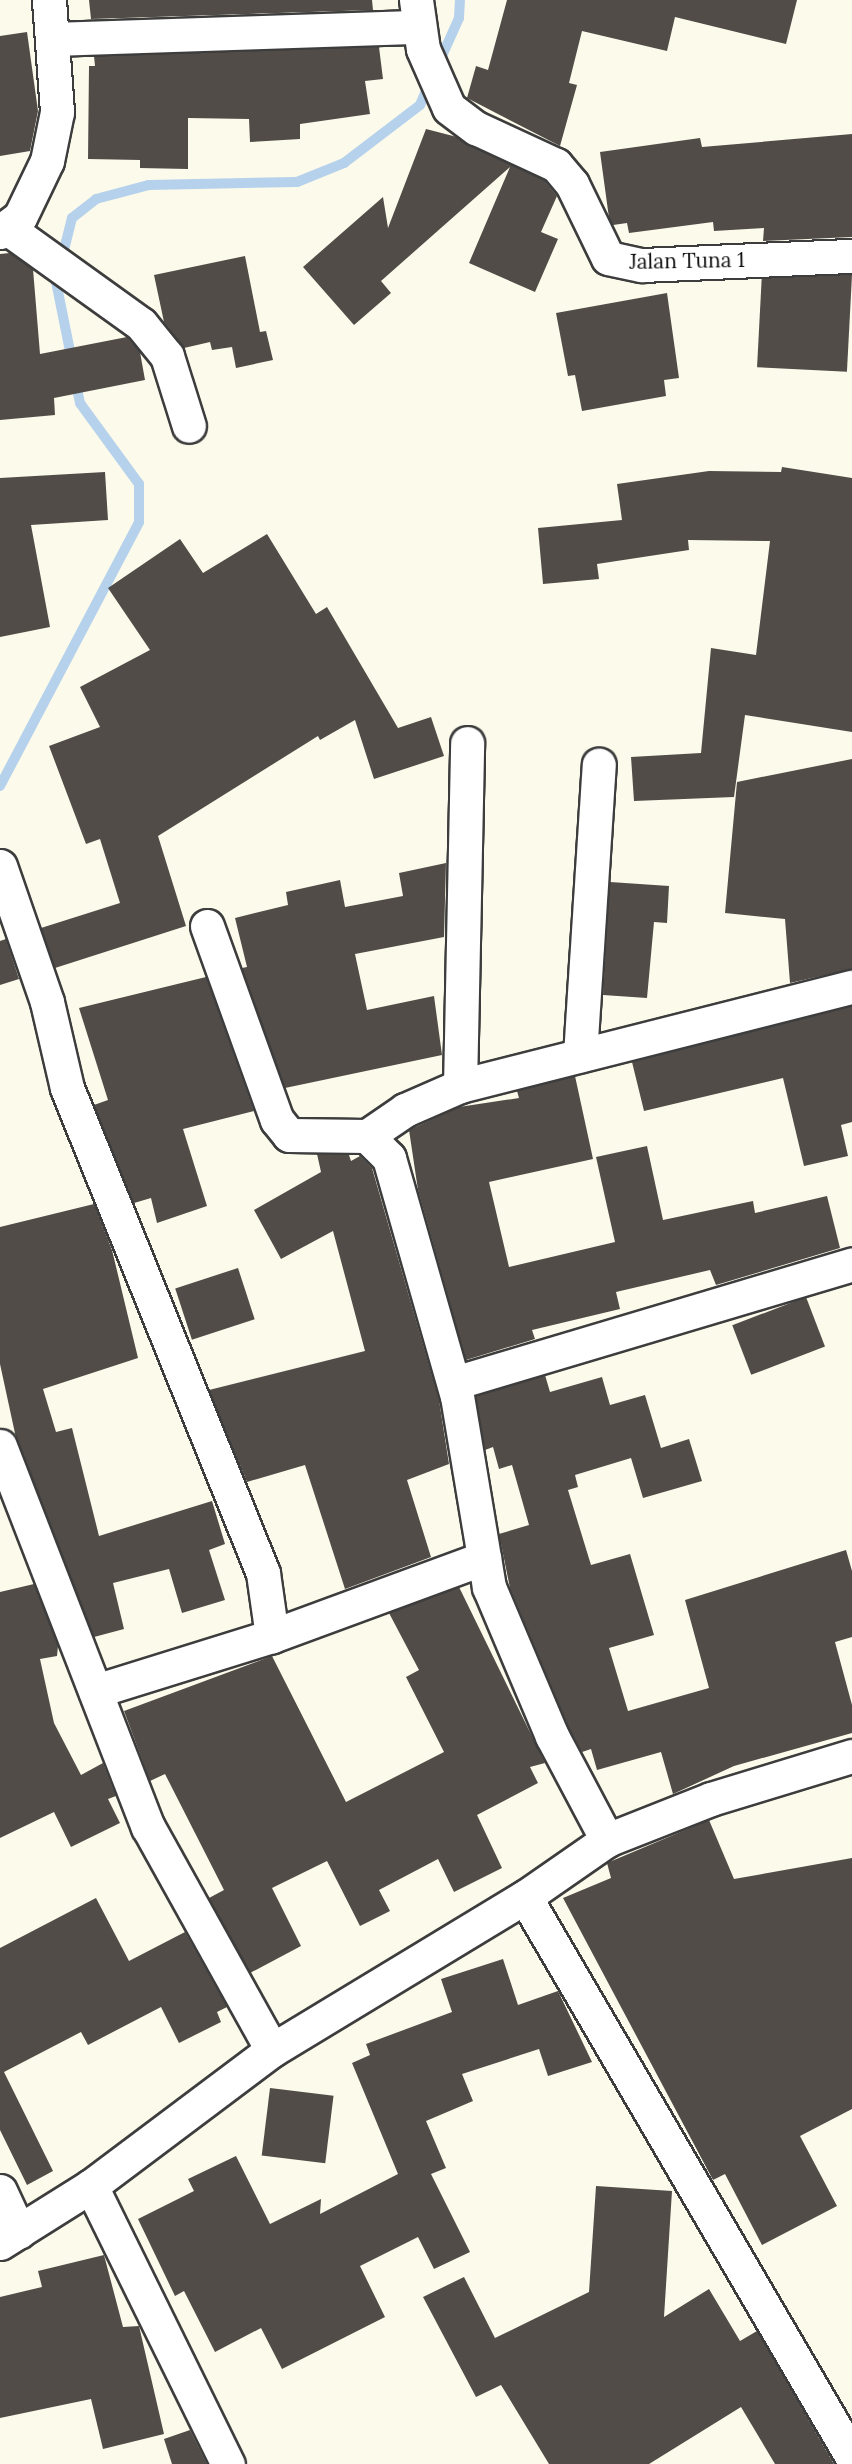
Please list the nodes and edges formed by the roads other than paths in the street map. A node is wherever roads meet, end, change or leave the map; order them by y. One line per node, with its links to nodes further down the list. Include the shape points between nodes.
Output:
1 (49, 0): 3 (street)
2 (419, 25): 3 (street); 5 (street, Jalan Tuna 1, via 450,108 476,128 556,165 572,184 602,252 624,264)
3 (54, 39): 4 (street, via 57,112 47,161)
4 (14, 235): 6 (street, via 126,309 167,356)
5 (852, 256)
6 (189, 426)
7 (467, 743): 13 (street)
8 (599, 765): 12 (street)
9 (0, 866): 19 (street, via 47,1002 67,1088 263,1573)
10 (207, 926): 14 (street, via 277,1120 289,1135)
11 (852, 987): 12 (street)
12 (580, 1055): 13 (street)
13 (460, 1086): 14 (street, via 405,1110)
14 (367, 1136): 16 (street, via 389,1158)
15 (852, 1264): 16 (street)
16 (454, 1383): 18 (street)
17 (0, 1446): 20 (street)
18 (484, 1558): 19 (street); 22 (street, via 489,1587 552,1736)
19 (272, 1636): 20 (street)
20 (95, 1690): 24 (street, via 148,1827)
21 (852, 1756): 22 (street, via 711,1799)
22 (607, 1840): 23 (street)
23 (525, 1897): 24 (street); 28 (street)
24 (272, 2050): 25 (street)
25 (91, 2186): 27 (street); 29 (street)
26 (0, 2191): 27 (street)
27 (10, 2238)
28 (852, 2457)
29 (228, 2464)

